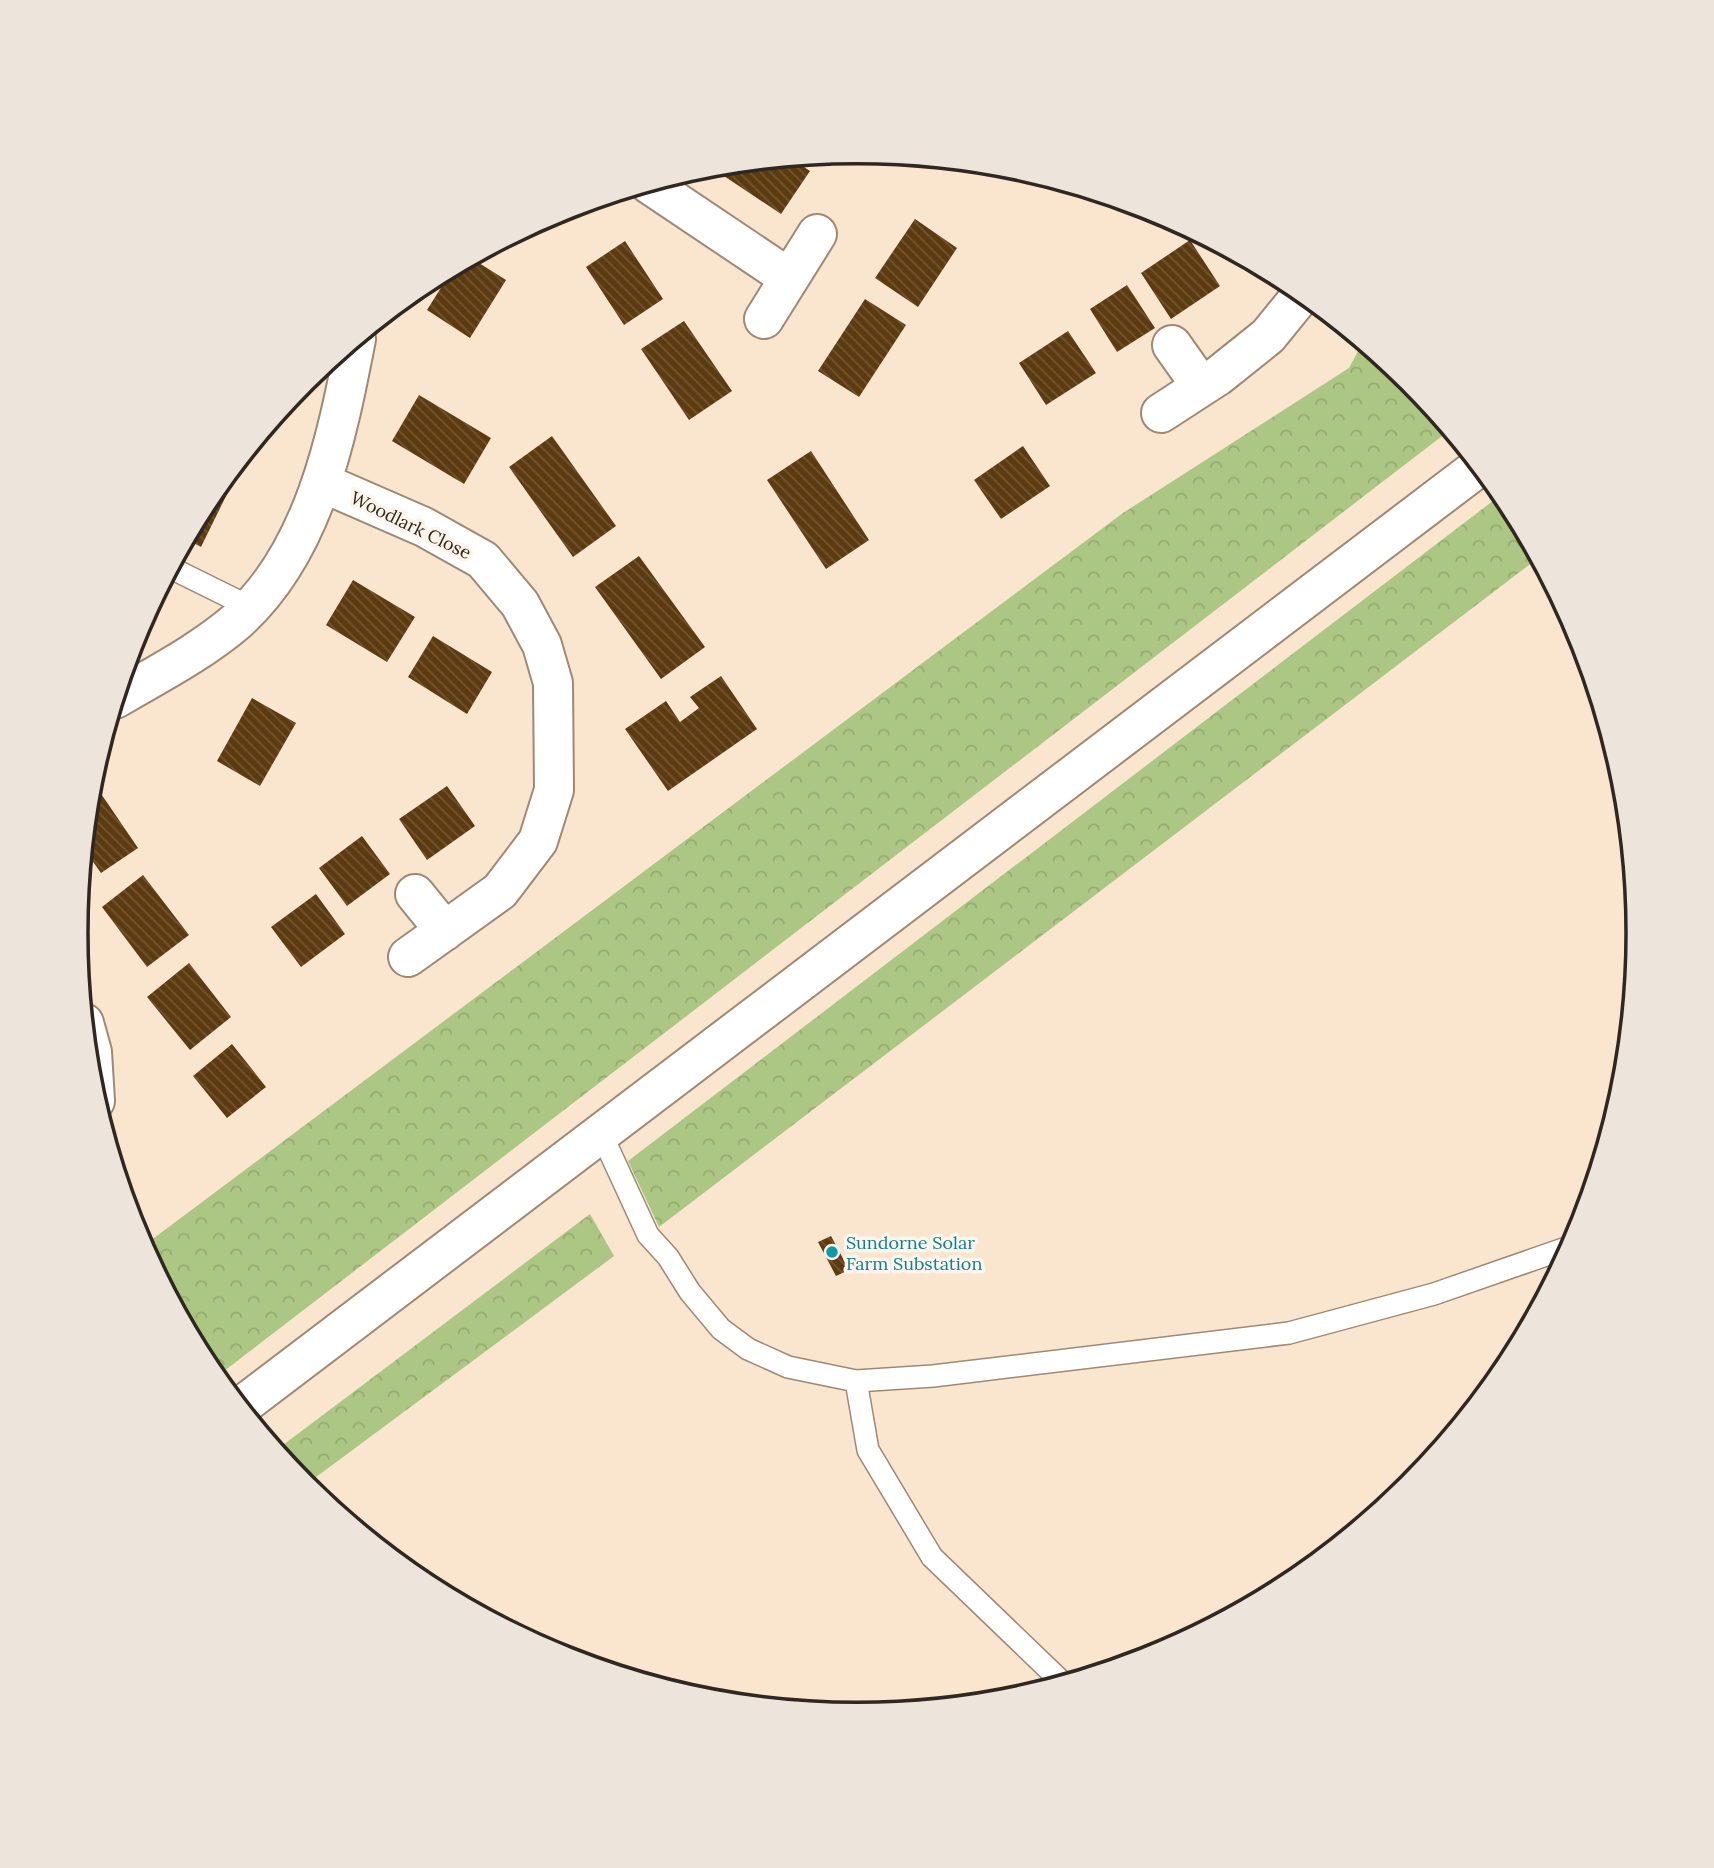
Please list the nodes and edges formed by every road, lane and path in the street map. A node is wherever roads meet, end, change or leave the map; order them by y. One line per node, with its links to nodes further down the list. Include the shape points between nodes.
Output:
1 (659, 191): 3 (main road)
2 (817, 233): 3 (main road)
3 (789, 278): 5 (main road)
4 (1296, 302): 8 (main road, via 1268,336)
5 (764, 319)
6 (1172, 345): 8 (main road)
7 (353, 353): 11 (main road)
8 (1201, 386): 9 (main road)
9 (1161, 413)
10 (1472, 472): 18 (main road)
11 (323, 483): 13 (main road, via 297,539 268,588); 16 (main road, Woodlark Close, via 424,527 482,560 520,604 542,645 553,683 554,790 538,841 499,891)
12 (179, 572): 13 (lane)
13 (250, 607): 14 (main road, via 207,643)
14 (127, 692)
15 (415, 894): 16 (main road)
16 (445, 931): 17 (main road, Woodlark Close)
17 (408, 957)
18 (601, 1133): 20 (lane, via 648,1235 721,1329 748,1349 788,1367); 21 (main road)
19 (1557, 1251): 20 (lane, via 1434,1294 1289,1333 933,1376)
20 (856, 1381): 22 (lane, via 868,1450 932,1557)
21 (247, 1402)
22 (1057, 1677)

